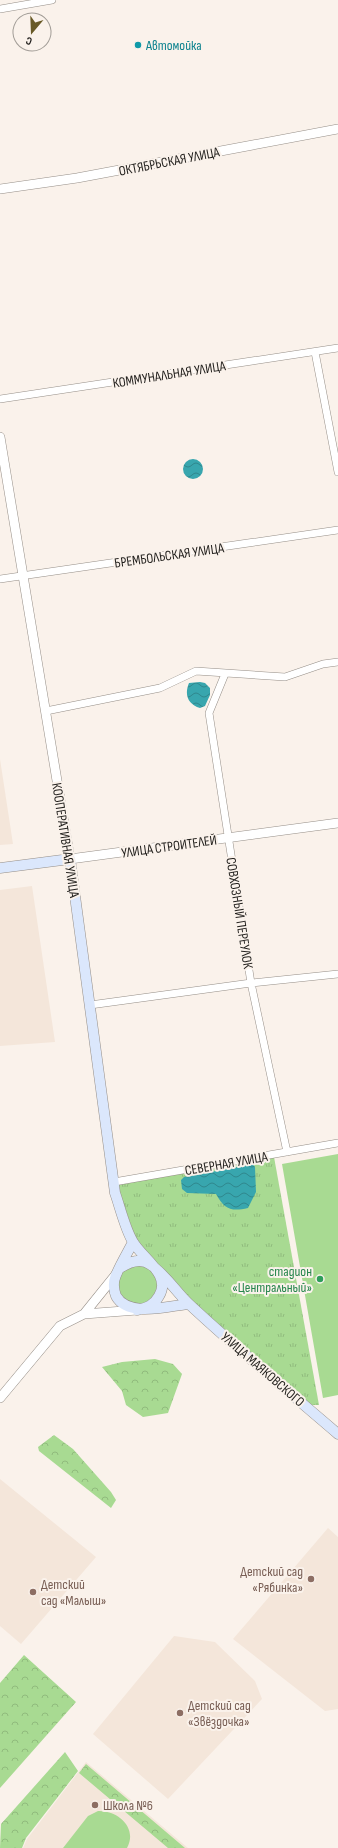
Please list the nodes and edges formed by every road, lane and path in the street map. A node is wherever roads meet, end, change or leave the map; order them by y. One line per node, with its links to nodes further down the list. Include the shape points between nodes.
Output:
1 (52, 0): 2 (street)
2 (0, 9)
3 (338, 129): 4 (street, ОКТЯБРЬСКАЯ УЛИЦА, via 77,178)
4 (0, 189)
5 (338, 348): 6 (street, КОММУНАЛЬНАЯ УЛИЦА)
6 (315, 352): 7 (street, КОММУНАЛЬНАЯ УЛИЦА); 9 (street)
7 (0, 399)
8 (0, 437): 11 (street, КООПЕРАТИВНАЯ УЛИЦА)
9 (338, 472)
10 (338, 530): 11 (street, БРЕМБОЛЬСКАЯ УЛИЦА)
11 (23, 575): 12 (street, БРЕМБОЛЬСКАЯ УЛИЦА); 15 (street, КООПЕРАТИВНАЯ УЛИЦА)
12 (0, 579)
13 (338, 662): 14 (street, via 323,664 285,677)
14 (225, 674): 15 (street, via 196,671 160,688); 17 (street, СОВХОЗНЫЙ ПЕРЕУЛОК, via 209,713)
15 (46, 710): 18 (street, КООПЕРАТИВНАЯ УЛИЦА)
16 (338, 823): 17 (street, УЛИЦА СТРОИТЕЛЕЙ)
17 (229, 838): 18 (street, УЛИЦА СТРОИТЕЛЕЙ); 21 (street, СОВХОЗНЫЙ ПЕРЕУЛОК)
18 (70, 859): 19 (main road, УЛИЦА СТРОИТЕЛЕЙ); 22 (main road, КООПЕРАТИВНАЯ УЛИЦА)
19 (0, 868)
20 (338, 974): 21 (street)
21 (251, 983): 22 (street); 24 (street, СОВХОЗНЫЙ ПЕРЕУЛОК)
22 (90, 1005): 25 (main road, КООПЕРАТИВНАЯ УЛИЦА)
23 (338, 1143): 24 (street, СЕВЕРНАЯ УЛИЦА)
24 (287, 1152): 25 (street, СЕВЕРНАЯ УЛИЦА)
25 (114, 1182): 26 (main road, КООПЕРАТИВНАЯ УЛИЦА, via 115,1193)
26 (133, 1242): 27 (main road); 28 (main road)
27 (120, 1268): 28 (main road, via 128,1263 141,1261 150,1264); 30 (main road, via 114,1278 116,1295 128,1308); 31 (street)
28 (159, 1272): 29 (main road, УЛИЦА МАЯКОВСКОГО); 30 (main road, via 161,1294 156,1302 147,1308)
29 (188, 1304): 30 (main road); 33 (main road, УЛИЦА МАЯКОВСКОГО)
30 (137, 1310): 31 (street)
31 (84, 1314): 32 (street, via 60,1326)
32 (0, 1398)
33 (338, 1434)

